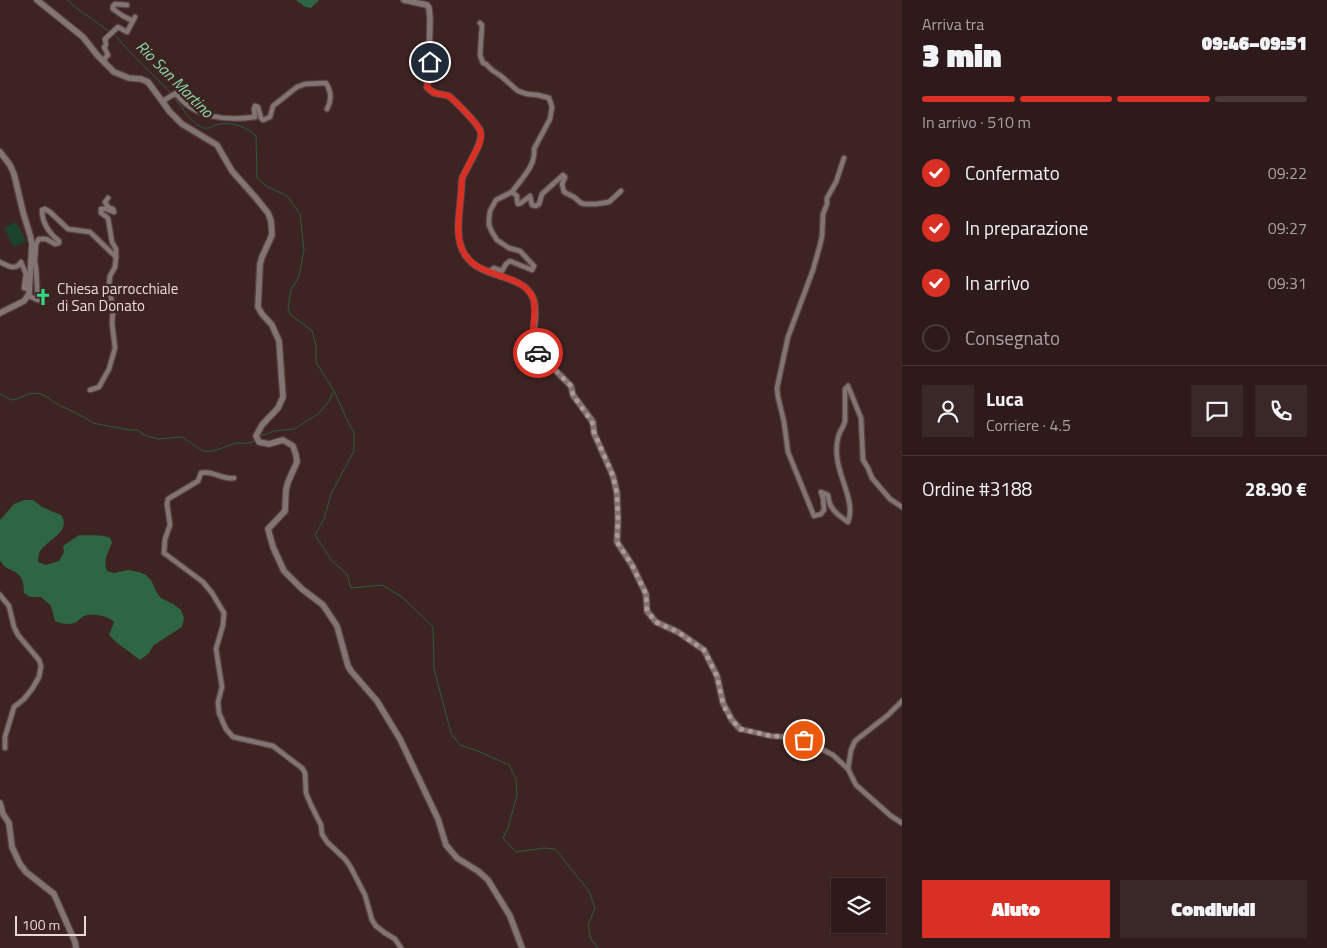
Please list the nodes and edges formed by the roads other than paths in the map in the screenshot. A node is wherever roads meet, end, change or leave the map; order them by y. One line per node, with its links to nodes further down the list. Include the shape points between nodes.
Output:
1 (37, 0): 5 (street, via 82,37)
2 (404, 0): 16 (street, via 430,8 427,87 432,92 449,96 480,131 479,146 462,180 458,226 460,244 469,261)
3 (127, 5): 5 (street, via 113,6 123,16 134,19 127,32 118,27 105,39 108,55)
4 (480, 23): 11 (street, via 483,63 518,91 549,98 552,107 550,119 534,149 532,164)
5 (104, 62): 6 (street, via 120,75 148,82)
6 (163, 101): 7 (street, via 172,94 195,111 234,119 255,117 255,106 263,120 270,116 273,106 297,87 326,83 330,91); 32 (street, via 182,124 217,145 232,172 268,213 271,221 272,235 260,264 258,307 279,341 283,397 278,408 262,425 257,439 269,444 283,440 293,446 297,462 286,490 285,511 268,529 273,547 284,571 330,614 351,672 377,701 400,738 438,819 446,845 457,858 488,880 510,916)
7 (327, 108)
8 (0, 152): 14 (street, via 14,174)
9 (844, 158): 22 (street, via 823,214 822,236 813,270 788,337 778,397 786,445 814,516 824,510 821,492 828,495 832,509 848,522 851,516 837,456 848,386 861,418 863,460 872,478 890,499)
10 (621, 191): 11 (street, via 609,202 585,204 564,192 564,175 542,194 536,206 532,205 529,196 518,204 517,196)
11 (512, 192): 16 (street, via 496,200 490,211 489,225 497,240 520,251 534,266 532,270 510,262 502,271 494,268)
12 (108, 198): 13 (street, via 105,202 114,212 101,209 101,213 108,218)
13 (116, 257): 14 (street, via 90,232 68,229 45,209 42,215 45,225 59,243 39,238); 20 (street, via 109,285 115,348 100,387)
14 (33, 258): 17 (street); 18 (street, via 38,300)
15 (0, 262): 17 (street, via 15,268 21,262 26,274 24,288)
16 (488, 272): 25 (street, via 523,285 532,296 535,307 534,349 571,386 573,395 592,422 617,494 617,542 646,594 647,611 656,622 704,650 717,676 726,711)
17 (30, 289): 19 (street, via 24,300)
18 (31, 297)
19 (0, 312)
20 (90, 390)
21 (234, 478): 31 (street, via 201,473 198,481 168,499 166,504 170,525 164,553 203,582 224,613 216,649 222,687 219,713 226,730 233,737 272,746 302,768 306,793 322,834 346,859 365,895 376,926 396,939)
22 (902, 507)
23 (0, 595): 26 (street, via 9,606 18,635 41,666 32,689 14,707)
24 (902, 701): 27 (street, via 855,741)
25 (740, 729): 27 (street, via 804,740 834,755)
26 (5, 748)
27 (848, 769): 29 (street, via 856,785)
28 (0, 804): 30 (street, via 9,822 12,847 20,864 54,894)
29 (902, 823)
30 (76, 948)
31 (401, 948)
32 (522, 948)

